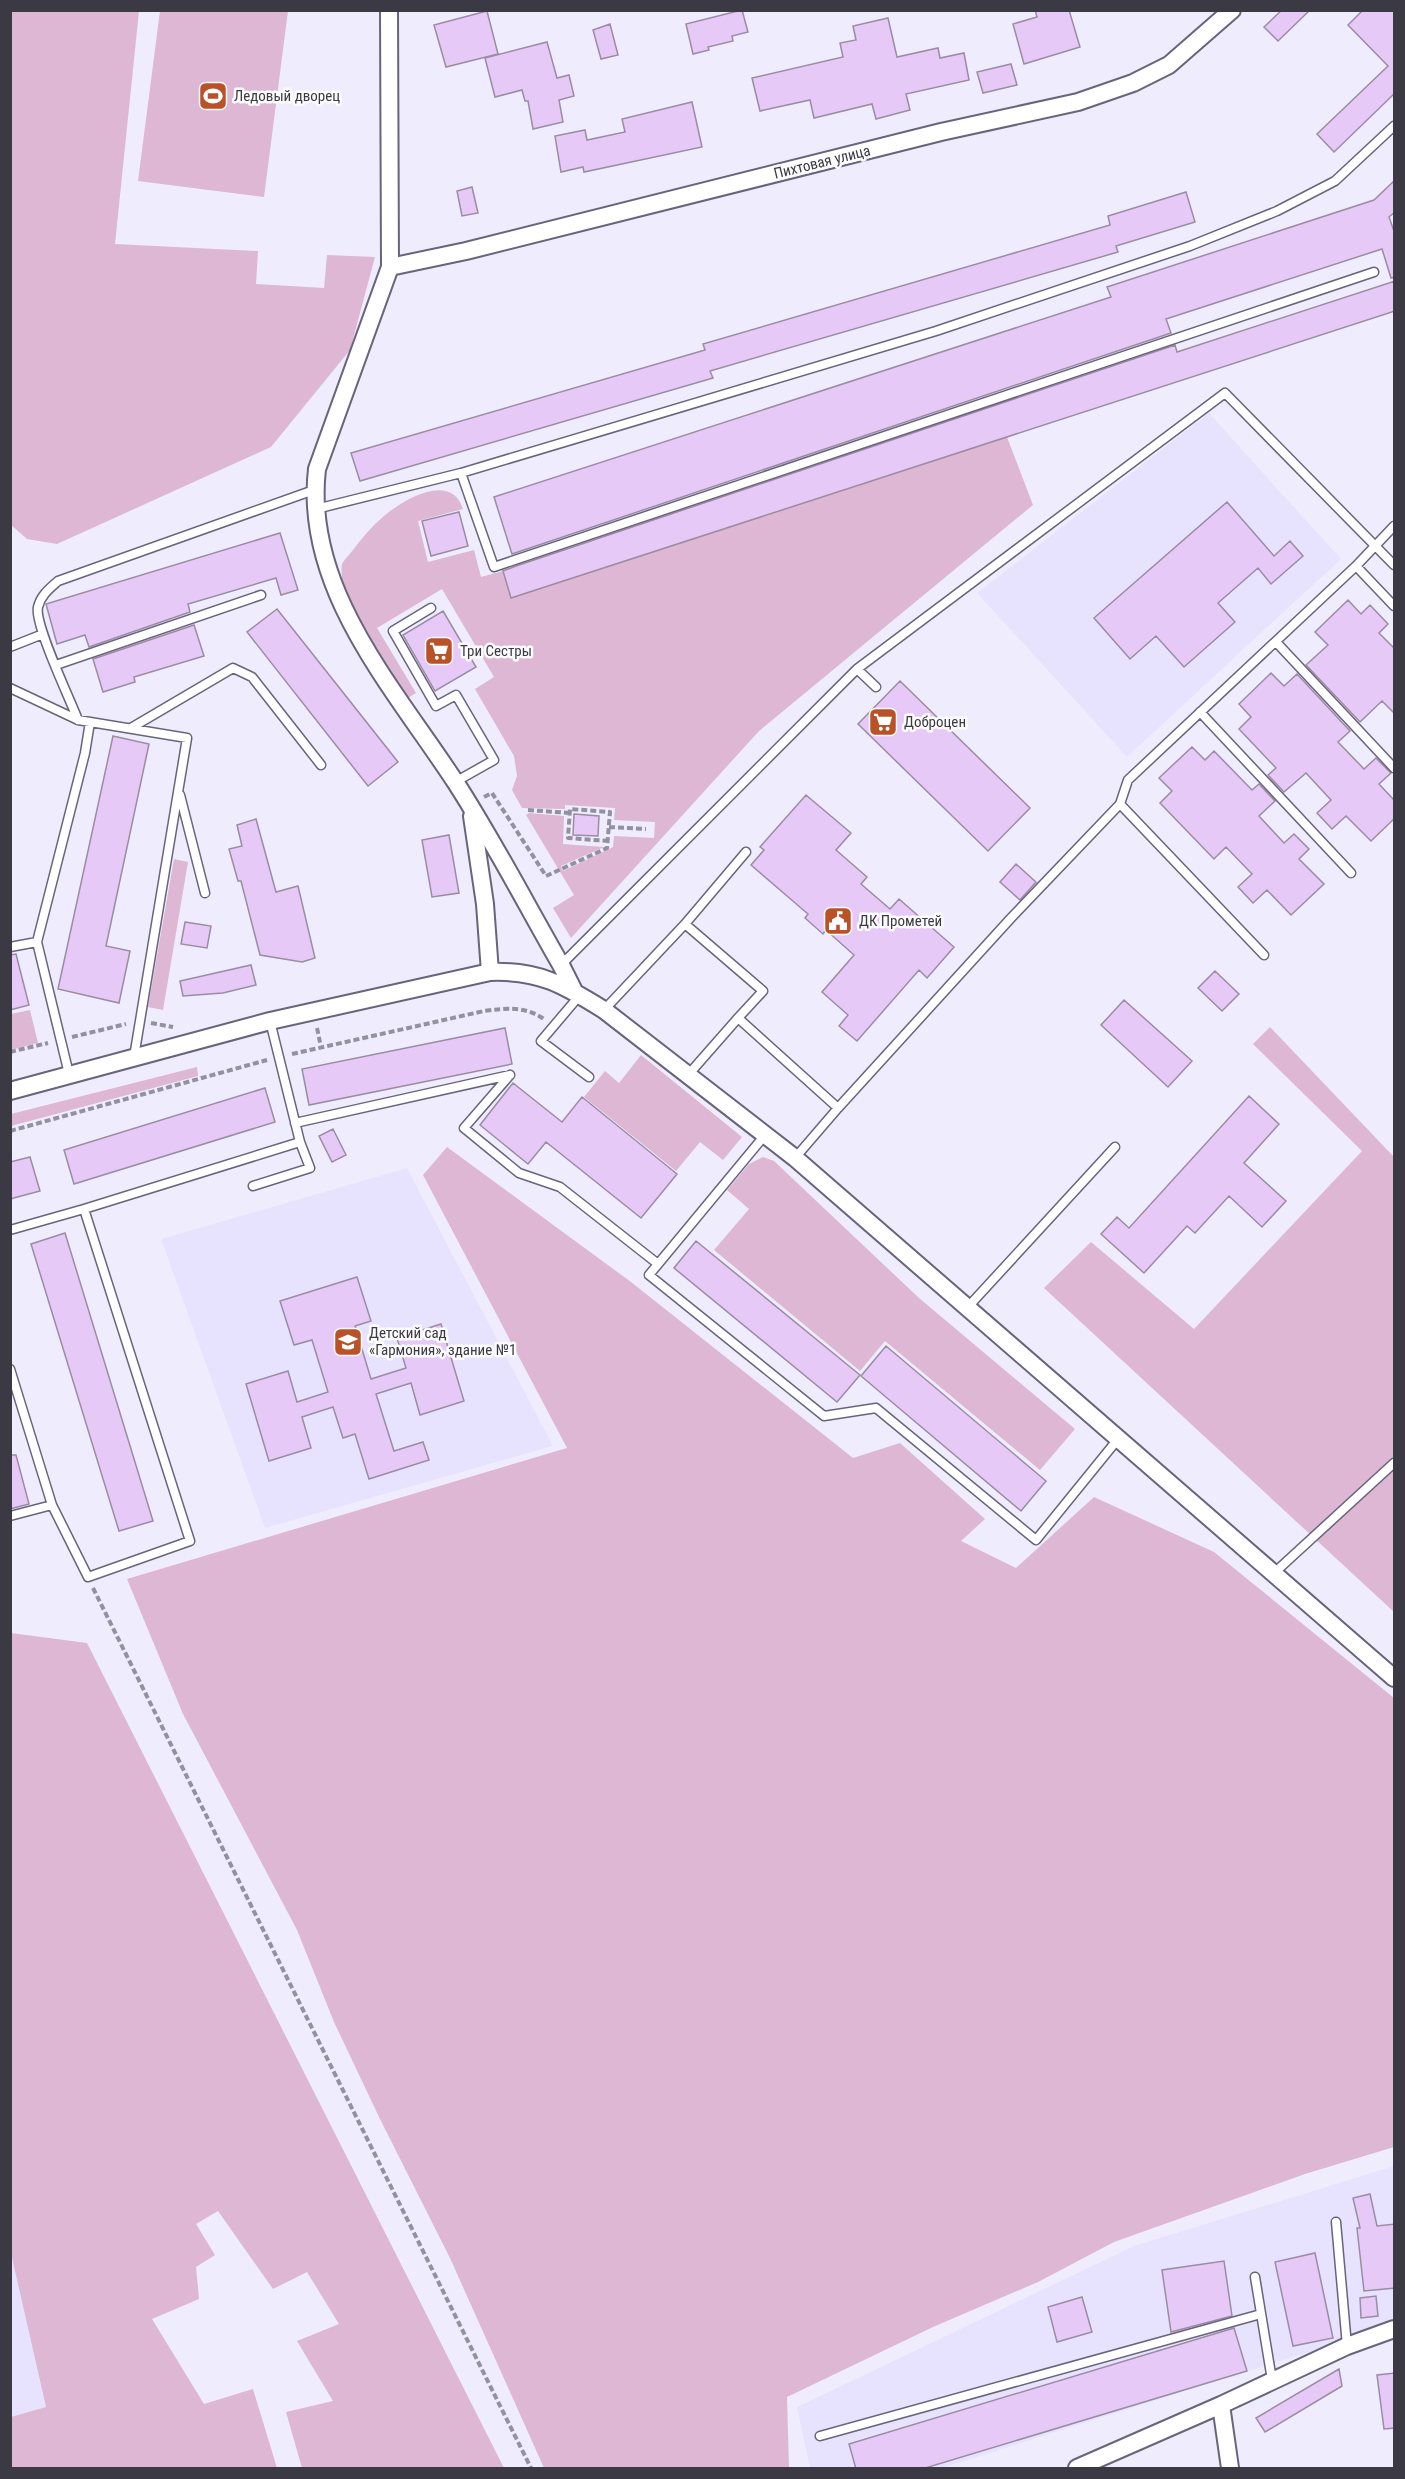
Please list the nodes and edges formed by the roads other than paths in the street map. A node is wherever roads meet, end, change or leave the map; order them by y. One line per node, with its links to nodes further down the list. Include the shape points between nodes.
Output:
1 (389, 10): 4 (street)
2 (1232, 10): 4 (street, Пихтовая улица, via 1169,65 1133,83 1078,102 940,132)
3 (1395, 126): 6 (lane, via 1335,181 1277,212 1190,246 936,331)
4 (390, 267): 7 (street, via 317,469)
5 (1374, 272): 6 (lane, via 494,567)
6 (461, 473): 8 (lane)
7 (314, 490): 8 (street); 16 (lane, via 58,581 43,595 37,609)
8 (316, 509): 29 (street, via 316,524 331,579 364,647)
9 (1395, 526): 10 (lane)
10 (1375, 545): 11 (lane); 12 (lane); 20 (lane, via 1225,393)
11 (1395, 565)
12 (1356, 566): 14 (lane); 17 (lane)
13 (261, 595): 19 (lane)
14 (1395, 606)
15 (431, 608): 29 (lane, via 393,631 436,706 456,694 494,760)
16 (43, 634): 18 (lane); 19 (lane)
17 (1276, 642): 23 (lane); 28 (lane)
18 (10, 647)
19 (56, 665): 24 (lane)
20 (857, 669): 21 (lane); 40 (lane)
21 (876, 687)
22 (10, 688): 24 (lane)
23 (1200, 712): 31 (lane, via 1128,780); 34 (lane)
24 (78, 720): 25 (lane)
25 (90, 722): 26 (lane); 37 (lane, via 86,753)
26 (131, 728): 27 (lane, via 233,668 252,677); 30 (lane, via 188,738)
27 (321, 765)
28 (1395, 768)
29 (455, 782): 32 (street)
30 (179, 792): 35 (lane); 46 (lane)
31 (1120, 804): 39 (lane); 51 (lane)
32 (470, 807): 40 (street); 41 (street, via 485,904)
33 (746, 852): 36 (lane)
34 (1351, 873)
35 (205, 893)
36 (685, 924): 43 (lane); 44 (lane, via 763,990)
37 (37, 942): 38 (lane); 47 (lane)
38 (10, 947)
39 (1264, 955)
40 (561, 965): 42 (street)
41 (490, 972): 42 (street, via 536,975); 45 (street)
42 (577, 993): 43 (street); 49 (lane, via 541,1041)
43 (604, 1010): 48 (street)
44 (738, 1018): 48 (lane); 51 (lane)
45 (270, 1020): 46 (street); 52 (lane)
46 (134, 1057): 47 (street)
47 (69, 1074): 50 (street)
48 (688, 1075): 53 (street)
49 (589, 1077)
50 (10, 1091)
51 (838, 1108): 56 (lane)
52 (295, 1123): 54 (lane); 60 (lane, via 510,1075 464,1128 519,1173 560,1187)
53 (765, 1135): 56 (street); 60 (lane)
54 (300, 1142): 57 (lane, via 310,1168); 58 (lane)
55 (1114, 1147): 61 (lane)
56 (795, 1158): 61 (street)
57 (253, 1186)
58 (84, 1209): 59 (lane); 65 (lane, via 190,1541 88,1577)
59 (10, 1230)
60 (658, 1264): 63 (lane, via 649,1275 824,1416 876,1408 1036,1540)
61 (967, 1308): 63 (street)
62 (10, 1369): 65 (lane)
63 (1118, 1439): 67 (street)
64 (1395, 1462): 67 (lane)
65 (52, 1504): 66 (lane)
66 (10, 1516)
67 (1273, 1574): 68 (street)
68 (1395, 1678)
69 (1336, 2222): 73 (lane)
70 (1255, 2277): 71 (lane)
71 (1261, 2314): 74 (lane); 76 (lane)
72 (1395, 2329): 73 (street)
73 (1347, 2346): 74 (street)
74 (1272, 2380): 75 (street)
75 (1221, 2405): 77 (street); 78 (street)
76 (820, 2436)
77 (1077, 2469)
78 (1230, 2469)

